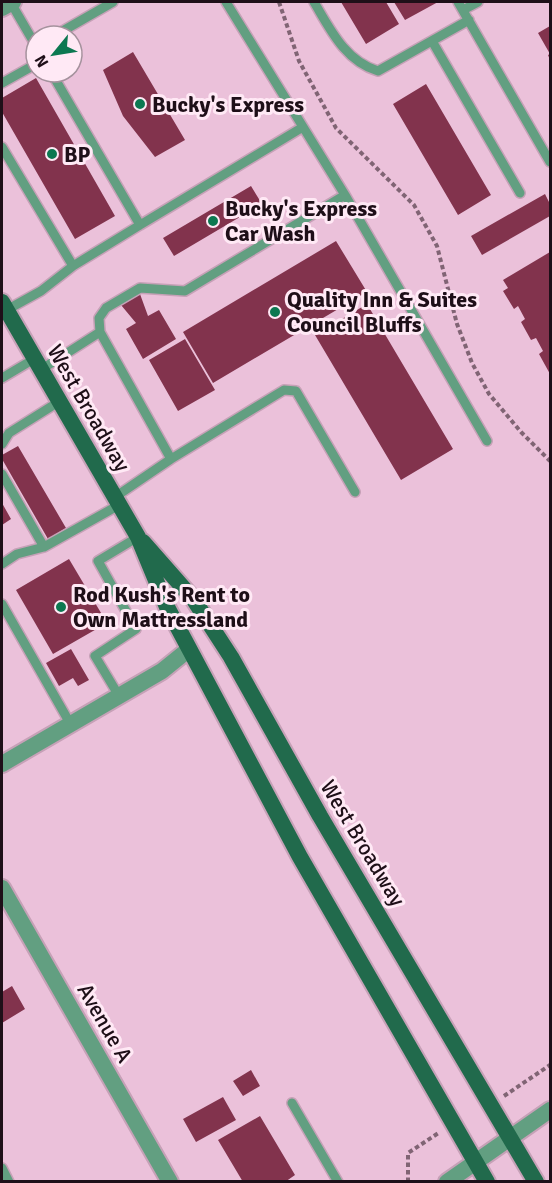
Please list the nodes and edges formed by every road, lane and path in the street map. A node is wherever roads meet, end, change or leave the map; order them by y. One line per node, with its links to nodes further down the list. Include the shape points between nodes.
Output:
1 (113, 2): 9 (lane)
2 (226, 2): 15 (lane)
3 (279, 2): 31 (path, via 299,61 336,128 414,205 437,246 457,324 489,394)
4 (314, 2): 11 (lane, via 351,57 378,71)
5 (478, 2): 7 (lane)
6 (9, 4): 10 (lane)
7 (461, 6): 8 (lane)
8 (469, 20): 11 (lane); 17 (lane)
9 (75, 24)
10 (24, 27)
11 (432, 41): 18 (lane)
12 (24, 71): 13 (lane)
13 (2, 83)
14 (58, 84): 20 (lane)
15 (303, 127): 19 (lane); 20 (lane)
16 (2, 147): 21 (lane)
17 (550, 162)
18 (520, 193)
19 (345, 195): 23 (lane, via 185,291 140,288 106,308 99,318); 28 (lane)
20 (140, 225): 21 (lane)
21 (73, 266): 22 (lane, via 41,291)
22 (3, 308): 24 (main road, West Broadway)
23 (100, 332): 24 (lane); 30 (lane)
24 (38, 364): 25 (lane); 26 (main road, West Broadway)
25 (2, 378)
26 (60, 401): 27 (lane); 34 (main road, West Broadway)
27 (5, 432): 29 (lane)
28 (487, 441)
29 (2, 444)
30 (171, 459): 33 (lane, via 284,390 296,391); 34 (lane)
31 (550, 461)
32 (2, 474): 36 (lane)
33 (355, 492)
34 (117, 501): 35 (main road, West Broadway); 36 (lane)
35 (138, 537): 39 (main road, West Broadway); 40 (lane, via 98,561 136,629 95,656); 46 (main road, West Broadway, via 178,579 218,637)
36 (44, 547): 37 (lane, via 17,554)
37 (2, 564)
38 (2, 604): 41 (lane)
39 (188, 650): 40 (street, via 162,671); 47 (main road, West Broadway, via 345,938)
40 (119, 696): 41 (street)
41 (70, 725): 42 (street)
42 (2, 764)
43 (2, 888): 50 (street, Avenue A)
44 (292, 1103): 51 (lane)
45 (550, 1110): 46 (street)
46 (511, 1138): 47 (street); 54 (main road, West Broadway)
47 (476, 1161): 52 (street); 53 (main road, West Broadway)
48 (2, 1168): 49 (lane)
49 (9, 1182)
50 (170, 1182)
51 (338, 1182)
52 (447, 1182)
53 (487, 1182)
54 (536, 1182)

